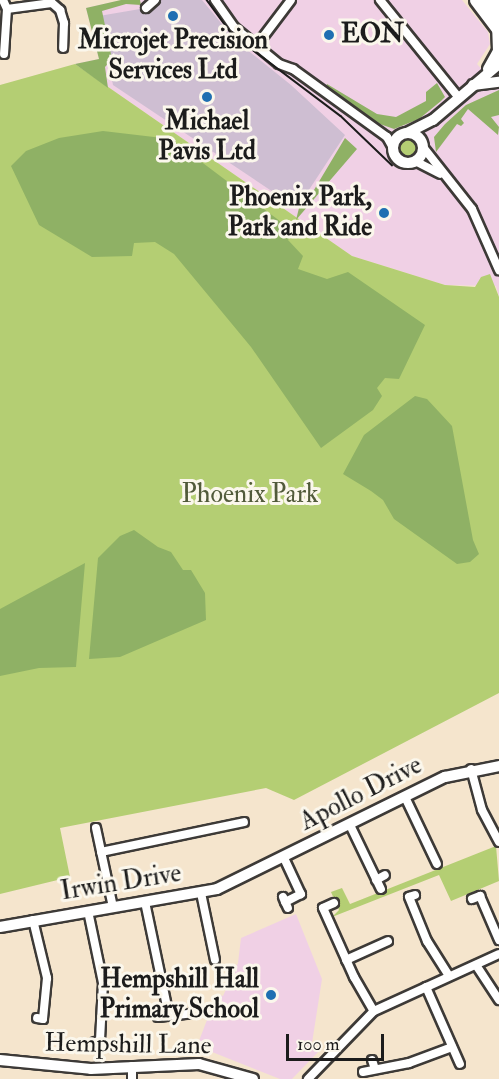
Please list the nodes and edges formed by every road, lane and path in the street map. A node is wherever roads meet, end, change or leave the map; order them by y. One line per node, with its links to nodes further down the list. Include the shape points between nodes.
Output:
1 (3, 0): 11 (street)
2 (155, 0): 10 (street)
3 (214, 0): 13 (street, via 234,27)
4 (291, 0): 13 (street)
5 (380, 0): 20 (street)
6 (477, 0): 12 (highway)
7 (487, 0): 12 (street)
8 (495, 0): 9 (highway)
9 (499, 5)
10 (146, 8)
11 (7, 9): 14 (street, via 52,3 60,10 64,23); 15 (street)
12 (498, 23): 17 (street, via 498,51)
13 (257, 45): 24 (street, via 279,64 293,69 361,117 387,137)
14 (63, 48)
15 (4, 54)
16 (499, 64): 17 (street)
17 (486, 72): 19 (street)
18 (499, 82): 19 (street)
19 (473, 85): 20 (street)
20 (459, 98): 21 (street)
21 (433, 120): 22 (street); 23 (street)
22 (407, 133): 23 (street); 24 (street, via 397,138)
23 (422, 145): 25 (street); 26 (street)
24 (393, 148): 25 (street, via 401,162)
25 (415, 161): 26 (street)
26 (444, 177): 27 (street, via 477,217)
27 (499, 270)
28 (499, 766): 29 (street, Apollo Drive)
29 (471, 769): 30 (street, Apollo Drive); 34 (street, via 477,798)
30 (405, 797): 32 (street, Apollo Drive); 37 (street, via 437,854)
31 (244, 822): 35 (street)
32 (350, 825): 36 (street, Apollo Drive); 40 (street)
33 (96, 828): 35 (street)
34 (498, 838)
35 (101, 852): 48 (street)
36 (284, 858): 39 (street, Apollo Drive); 46 (street, via 301,894)
37 (437, 864)
38 (385, 875): 40 (street)
39 (248, 876): 42 (street, Irwin Drive)
40 (376, 880): 41 (street)
41 (381, 889)
42 (201, 893): 45 (street, Irwin Drive); 55 (street)
43 (415, 894): 58 (street, via 409,897 427,941)
44 (472, 899): 52 (street, via 480,896)
45 (146, 902): 48 (street, Irwin Drive); 63 (street)
46 (285, 902)
47 (334, 903): 56 (street, via 323,908)
48 (113, 907): 49 (street, Irwin Drive)
49 (88, 911): 50 (street, Irwin Drive); 66 (street, via 103,983 100,1041)
50 (33, 920): 51 (street, Irwin Drive); 65 (street, via 47,978 43,1019)
51 (0, 927)
52 (499, 940)
53 (388, 941): 56 (street)
54 (499, 954): 57 (street)
55 (216, 957)
56 (346, 960): 61 (street)
57 (476, 965): 58 (street); 60 (street)
58 (449, 976): 59 (street)
59 (426, 987): 61 (street); 67 (street)
60 (499, 1000)
61 (374, 1011): 77 (street)
62 (188, 1014): 63 (street)
63 (169, 1016): 64 (street)
64 (158, 1017)
65 (37, 1018)
66 (95, 1042)
67 (452, 1047): 70 (street); 72 (street, via 409,1063)
68 (0, 1060): 71 (street, Hempshill Lane, via 73,1068)
69 (372, 1060): 72 (street)
70 (460, 1064)
71 (132, 1066): 74 (street, Hempshill Lane, via 199,1064); 75 (street)
72 (375, 1069): 73 (street)
73 (363, 1072)
74 (239, 1077): 76 (street, Hempshill Lane)
75 (132, 1079)
76 (253, 1079)
77 (308, 1079)

